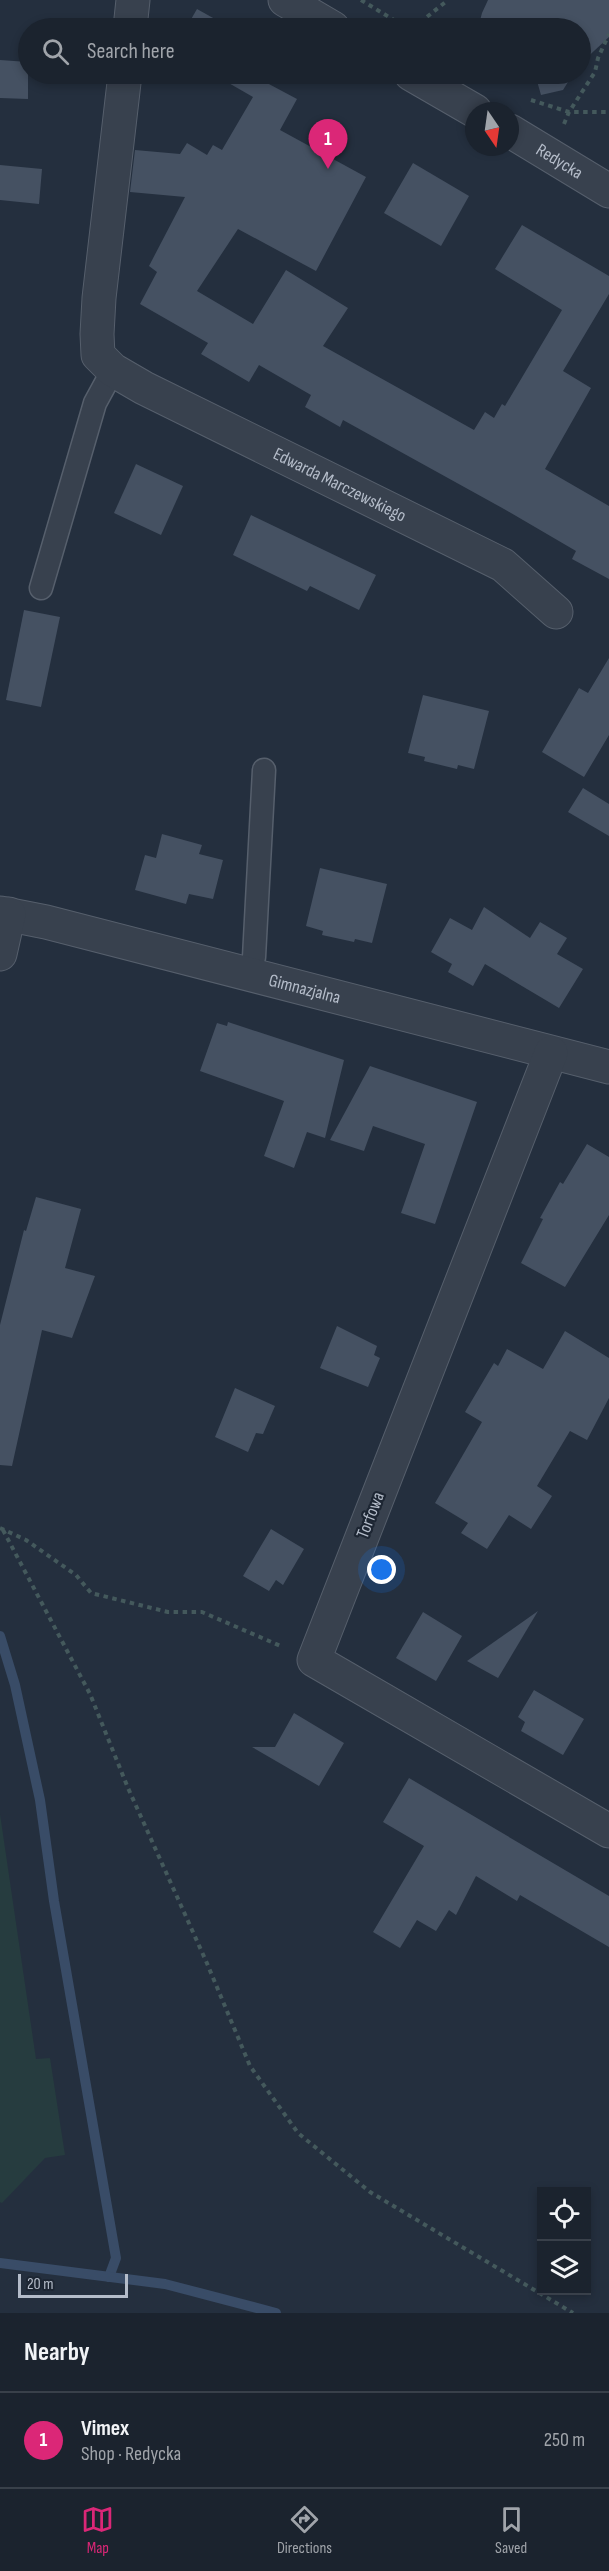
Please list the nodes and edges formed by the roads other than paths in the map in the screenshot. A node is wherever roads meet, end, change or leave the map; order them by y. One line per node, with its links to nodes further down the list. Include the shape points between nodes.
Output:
1 (133, 0): 3 (street)
2 (285, 0): 4 (street)
3 (131, 18)
4 (316, 18)
5 (123, 84): 10 (street, Edwarda Marczewskiego, via 96,334 98,355)
6 (428, 84): 7 (street)
7 (465, 105)
8 (519, 136): 9 (street, Redycka)
9 (609, 191)
10 (113, 370): 11 (lane, via 95,403); 12 (street, Edwarda Marczewskiego, via 503,565)
11 (41, 588)
12 (556, 612)
13 (264, 770): 16 (lane, via 254,957)
14 (5, 914): 15 (street); 16 (street, Gimnazjalna)
15 (0, 954)
16 (249, 974): 17 (street, Gimnazjalna)
17 (551, 1053): 18 (street, Gimnazjalna); 19 (street, Torfowa, via 314,1660)
18 (609, 1067)
19 (609, 1831)

